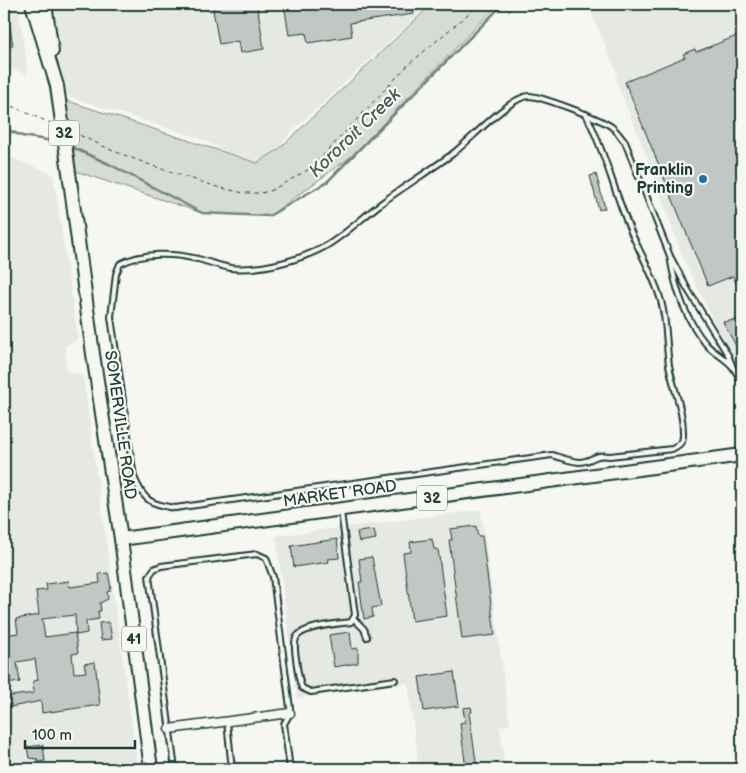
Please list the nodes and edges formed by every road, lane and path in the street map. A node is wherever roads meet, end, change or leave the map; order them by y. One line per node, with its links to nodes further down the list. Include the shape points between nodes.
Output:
1 (32, 4): 4 (main road, SOMERVILLE ROAD / 32)
2 (45, 4): 4 (main road, SOMERVILLE ROAD / 32)
3 (480, 4): 8 (path, via 402,71 306,172 270,191 244,194 217,187 111,150)
4 (57, 86): 14 (main road, SOMERVILLE ROAD / 32, bridge)
5 (4, 103): 7 (path)
6 (586, 114): 6 (lane, via 535,97 514,101 451,155 337,238 288,260 247,269 180,256 154,255 120,264 111,317 134,477 146,499 175,508 552,456 580,462 601,454 610,456 672,450 679,446 683,435 680,405 673,384 661,299 630,230); 9 (lane, via 613,127 625,142)
7 (56, 126)
8 (69, 131)
9 (670, 256): 10 (lane); 10 (lane, via 681,303 706,345)
10 (732, 366): 11 (lane)
11 (742, 383)
12 (742, 455): 13 (main road, MARKET ROAD / 32)
13 (341, 510): 14 (main road, MARKET ROAD / 32); 15 (lane)
14 (121, 539): 21 (main road, SOMERVILLE ROAD / 41)
15 (354, 619): 16 (lane); 17 (lane, via 309,629 296,639 302,688 311,692)
16 (367, 637)
17 (395, 680)
18 (290, 713): 19 (street); 20 (lane, via 273,578 266,558 254,554 161,566 149,576); 24 (lane, via 284,724)
19 (226, 722): 20 (street); 23 (lane)
20 (169, 729): 22 (lane)
21 (151, 769)
22 (175, 769)
23 (232, 769)
24 (290, 769)

